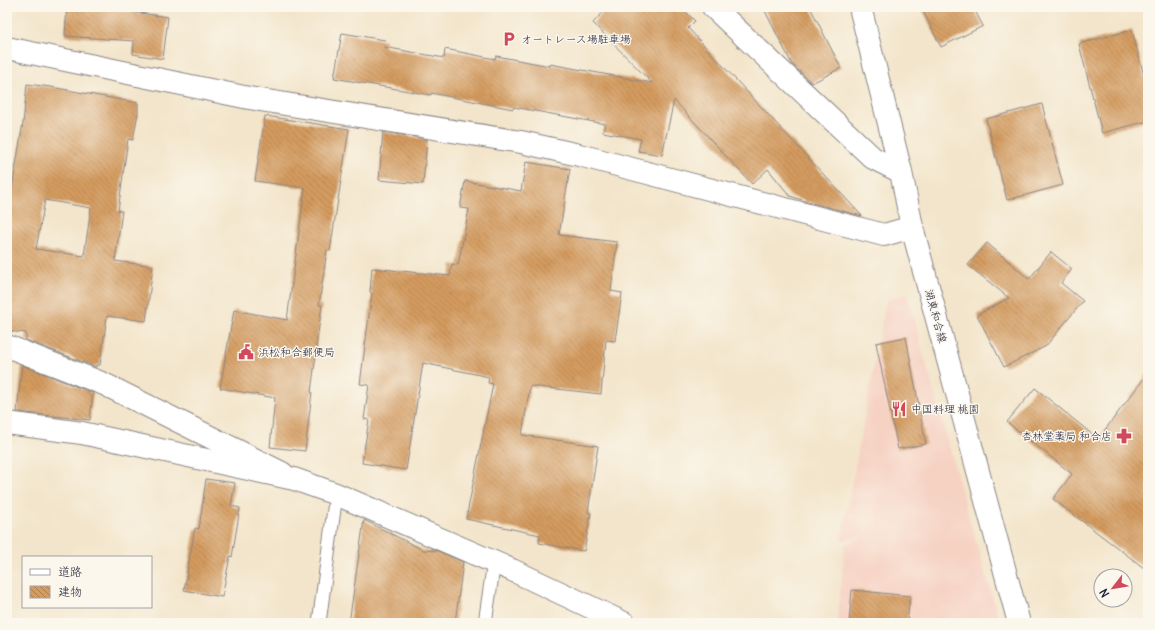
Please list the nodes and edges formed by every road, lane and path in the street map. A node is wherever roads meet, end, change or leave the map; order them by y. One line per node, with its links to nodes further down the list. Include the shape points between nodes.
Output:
1 (713, 7): 4 (street, via 873,158)
2 (860, 7): 4 (street, 湖東和合線)
3 (7, 48): 5 (street, via 249,98 528,144 884,235)
4 (901, 172): 5 (street, 湖東和合線)
5 (912, 227): 14 (street, 湖東和合線)
6 (7, 346): 8 (street, via 104,384)
7 (7, 423): 8 (street, via 82,433)
8 (294, 479): 9 (street)
9 (336, 494): 10 (street); 11 (lane)
10 (494, 562): 12 (lane); 13 (street)
11 (319, 623)
12 (485, 623)
13 (624, 623)
14 (1019, 623)

